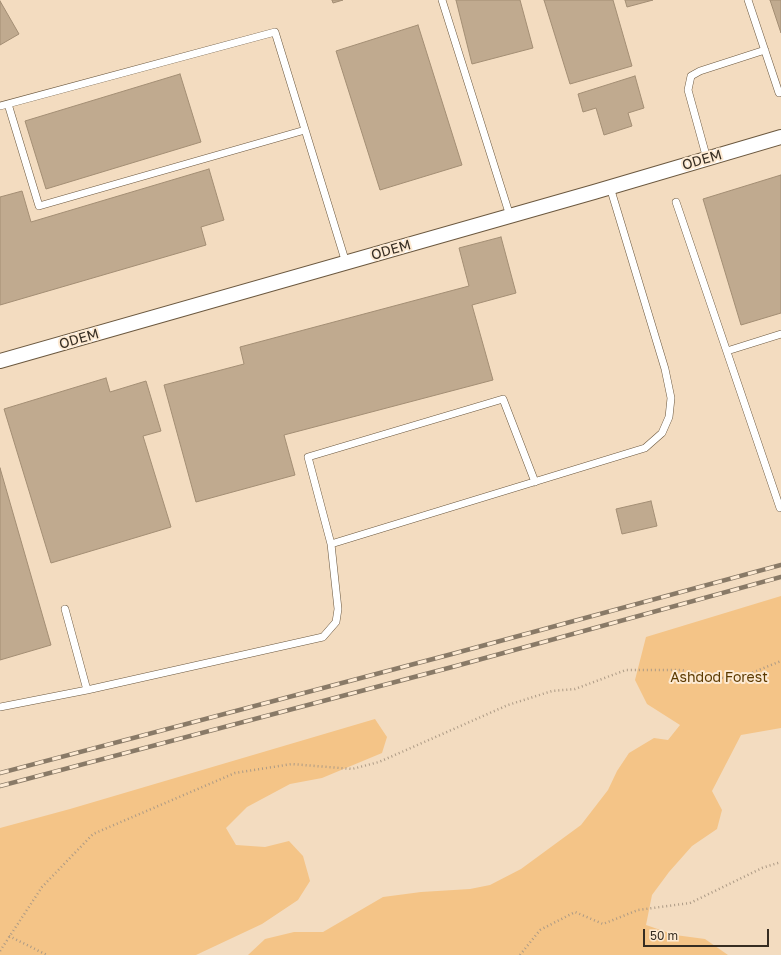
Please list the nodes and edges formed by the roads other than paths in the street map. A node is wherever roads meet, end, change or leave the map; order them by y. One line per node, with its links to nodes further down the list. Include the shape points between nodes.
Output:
1 (442, 0): 12 (lane)
2 (748, 0): 3 (lane)
3 (765, 50): 4 (lane); 9 (lane, via 691,76 688,90)
4 (779, 93)
5 (8, 104): 6 (lane); 7 (lane, via 275,32); 7 (lane, via 39,206)
6 (0, 106)
7 (305, 130): 13 (lane)
8 (781, 137): 9 (street, ODEM)
9 (707, 159): 10 (street, ODEM)
10 (610, 187): 12 (street, ODEM); 17 (lane, via 666,369 671,398 669,417 662,433 645,448)
11 (676, 202): 15 (lane)
12 (510, 216): 13 (street, ODEM)
13 (346, 263): 16 (street, ODEM)
14 (781, 334): 15 (lane)
15 (727, 351): 18 (lane)
16 (0, 361)
17 (535, 482): 19 (lane); 19 (lane, via 503,399 308,457)
18 (780, 508)
19 (331, 544): 21 (lane, via 338,609 336,622 323,637)
20 (65, 609): 21 (lane)
21 (87, 690): 22 (lane)
22 (0, 707)

